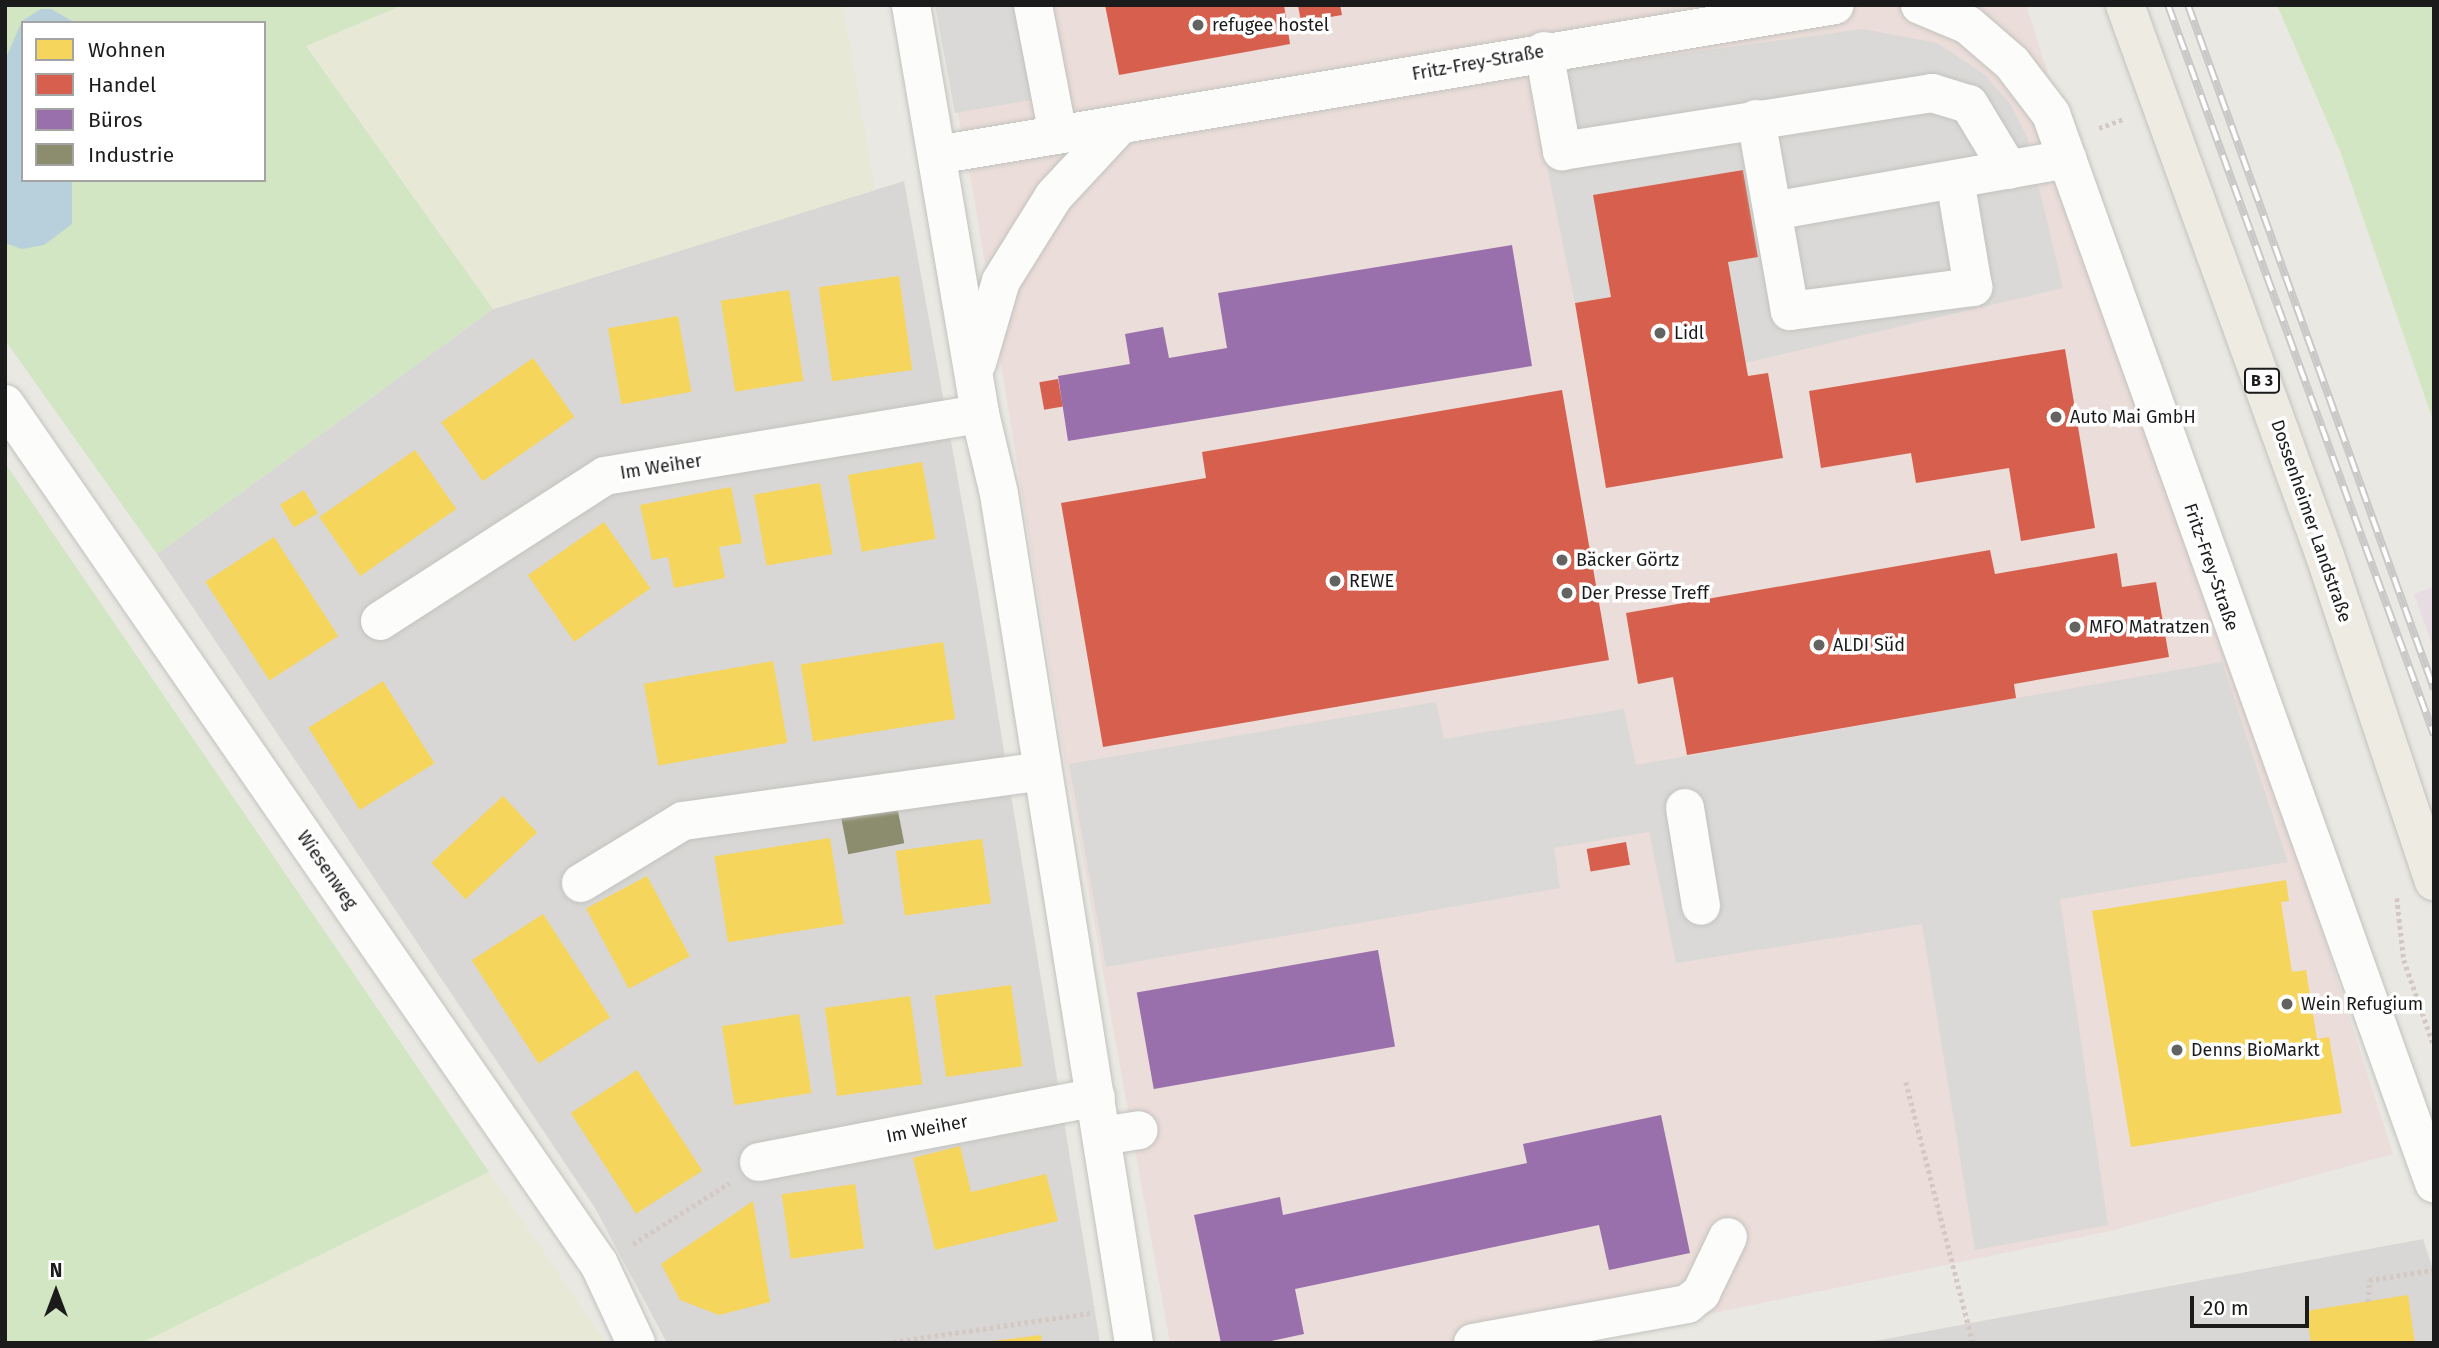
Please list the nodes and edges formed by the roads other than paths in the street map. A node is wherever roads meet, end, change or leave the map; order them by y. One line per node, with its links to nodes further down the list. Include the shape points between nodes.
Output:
1 (911, 5): 11 (street)
2 (1032, 5): 10 (street)
3 (1835, 5): 6 (street, Fritz-Frey-Straße)
4 (1920, 5): 12 (street, Fritz-Frey-Straße, via 1968,25 2012,63 2051,114)
5 (2125, 5): 22 (main road, Dossenheimer Landstraße / B 3, via 2325,556)
6 (1656, 19): 7 (street, Fritz-Frey-Straße)
7 (1544, 51): 8 (street, via 1562,150); 9 (street, Fritz-Frey-Straße)
8 (1756, 120): 13 (street, via 1933,93 1969,104); 15 (street)
9 (1121, 124): 10 (street, Fritz-Frey-Straße); 16 (street, via 1054,196 1001,281)
10 (1058, 135): 11 (street, Fritz-Frey-Straße)
11 (937, 155): 16 (street)
12 (2067, 159): 13 (street); 27 (street, Fritz-Frey-Straße)
13 (2009, 170): 14 (street)
14 (1955, 179): 15 (street); 15 (street, via 1973,287 1790,312)
15 (1773, 211)
16 (974, 372): 18 (street)
17 (5, 404): 30 (street, Wiesenweg, via 599,1264)
18 (980, 414): 19 (street, Im Weiher, via 605,476); 20 (street, via 999,494)
19 (380, 621)
20 (1042, 771): 23 (street, via 683,821); 25 (street)
21 (1685, 808): 24 (street)
22 (2434, 881)
23 (581, 883)
24 (1701, 906)
25 (1096, 1097): 26 (street, Im Weiher); 29 (street, via 1121,1133)
26 (759, 1162)
27 (2434, 1182)
28 (1728, 1237): 31 (street, via 1701,1293 1687,1304)
29 (1132, 1325)
30 (636, 1343)
31 (1473, 1343)

